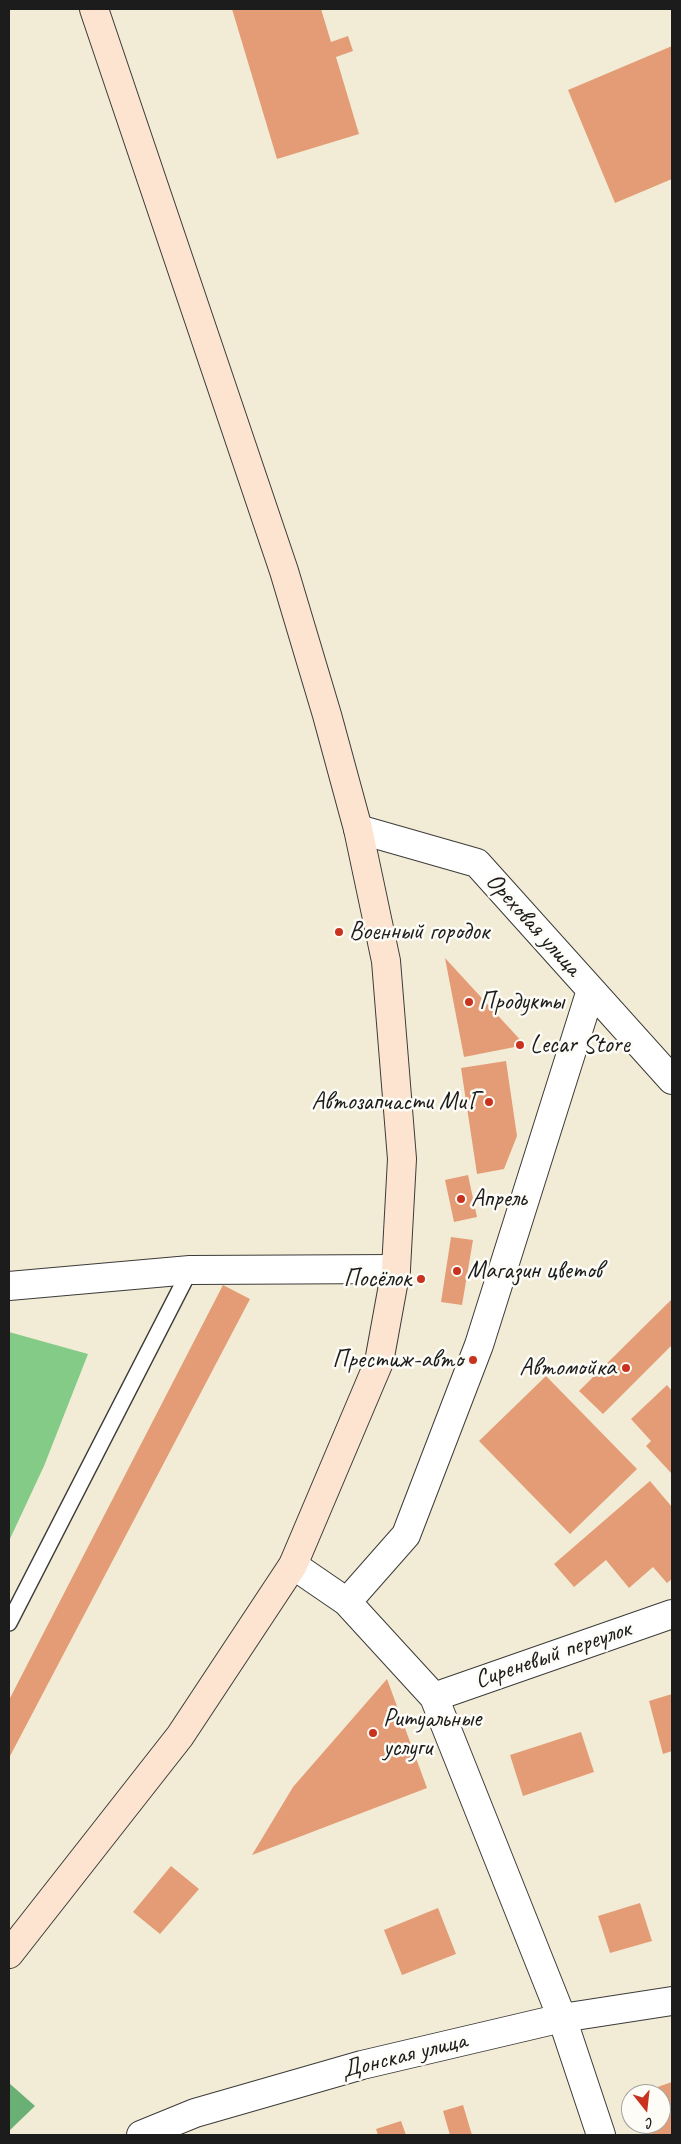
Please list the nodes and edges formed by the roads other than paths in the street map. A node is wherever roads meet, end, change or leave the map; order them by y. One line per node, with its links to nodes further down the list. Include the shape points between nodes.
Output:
1 (94, 9): 2 (main road, via 284,571)
2 (358, 829): 3 (street, Ореховая улица, via 477,862); 5 (main road, via 386,961 402,1159)
3 (591, 990): 4 (street, Ореховая улица); 9 (street, via 479,1345 406,1535)
4 (672, 1080)
5 (396, 1269): 6 (street); 8 (main road, via 379,1362)
6 (190, 1270): 7 (street); 11 (lane)
7 (9, 1286)
8 (293, 1566): 9 (street); 13 (main road, via 180,1736)
9 (347, 1602): 12 (street)
10 (672, 1614): 12 (street, Сиреневый переулок)
11 (9, 1623)
12 (434, 1697): 15 (street)
13 (9, 1954)
14 (672, 2001): 15 (street, Донская улица)
15 (562, 2018): 16 (street, Донская улица, via 362,2065 195,2113); 17 (street)
16 (141, 2135)
17 (601, 2135)

